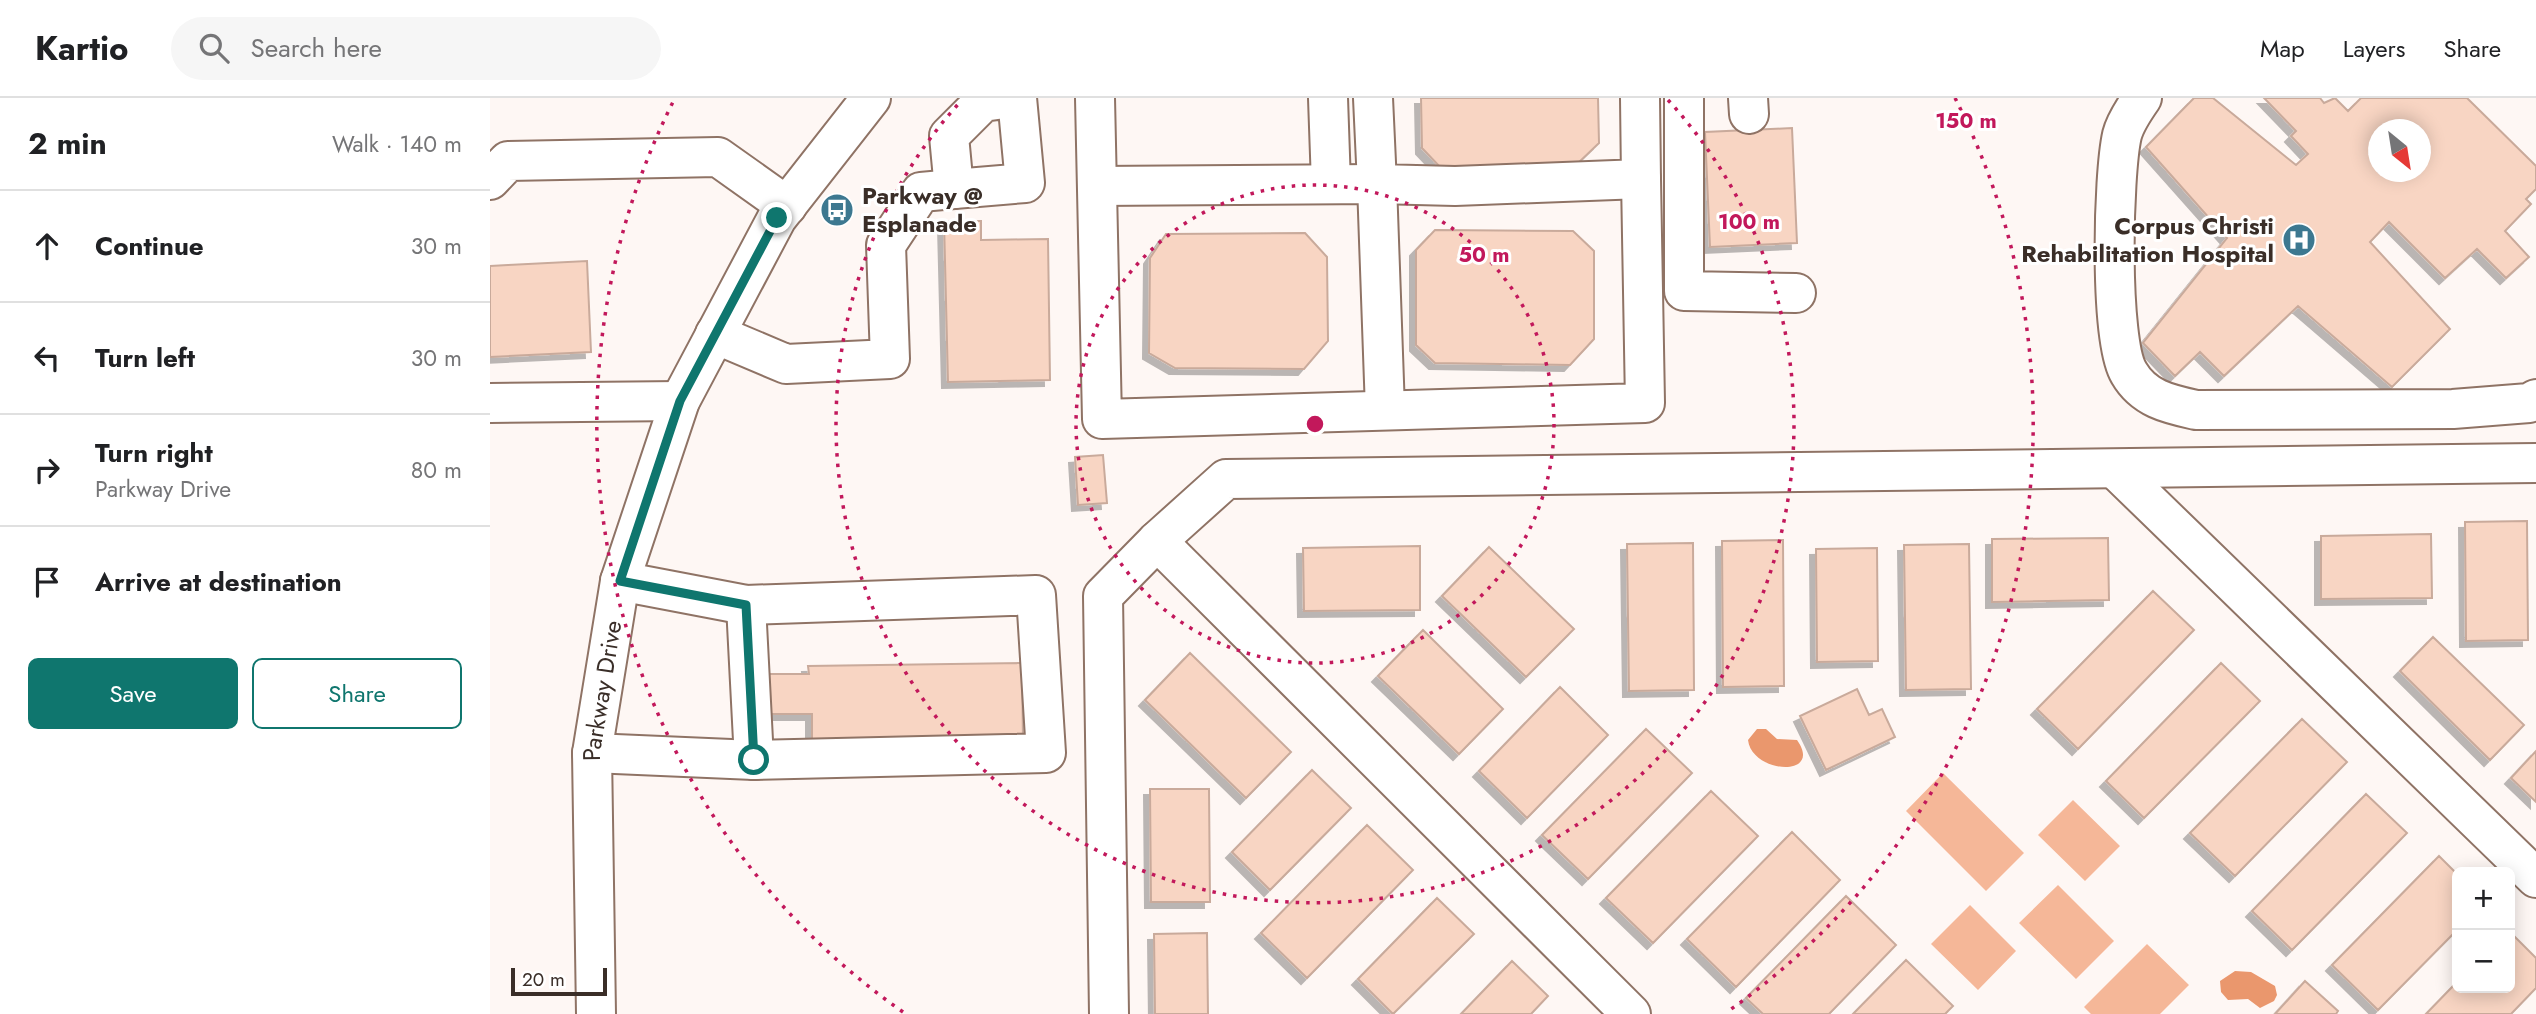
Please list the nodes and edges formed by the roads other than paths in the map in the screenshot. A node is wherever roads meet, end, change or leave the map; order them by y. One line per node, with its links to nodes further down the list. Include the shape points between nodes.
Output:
1 (1095, 98): 13 (street)
2 (1328, 98): 11 (street)
3 (1373, 98): 12 (street)
4 (1640, 98): 10 (street)
5 (1684, 98): 16 (street, via 1684,291)
6 (2143, 98): 18 (street, via 2123,131 2117,160 2117,240 2121,351 2128,372 2145,393 2196,410 2453,409)
7 (997, 99): 14 (street, via 949,136); 14 (street, via 1025,183)
8 (857, 102): 15 (street, Parkway Drive)
9 (490, 180): 15 (street, via 508,161 718,157)
10 (1641, 180): 12 (street); 21 (street, via 1645,403)
11 (1331, 184): 12 (street); 13 (street)
12 (1377, 184): 21 (street)
13 (1097, 186): 21 (street, via 1102,419)
14 (954, 189): 17 (street, via 922,192 886,245 890,359 786,364)
15 (787, 206): 17 (street, Parkway Drive)
16 (1796, 293)
17 (715, 334): 19 (street, Parkway Drive)
18 (2536, 399)
19 (680, 401): 20 (street); 25 (street, Parkway Drive)
20 (490, 403)
21 (1385, 410)
22 (2536, 463): 23 (street)
23 (2115, 469): 24 (street, via 1226,479); 29 (street)
24 (1157, 541): 31 (street, via 1103,596); 32 (street)
25 (620, 581): 26 (street); 27 (street, Parkway Drive)
26 (746, 605): 28 (street); 28 (street, via 1036,595 1046,753)
27 (592, 753): 28 (street); 30 (street, Parkway Drive)
28 (754, 760)
29 (2536, 878)
30 (596, 1014)
31 (1109, 1014)
32 (1631, 1014)

